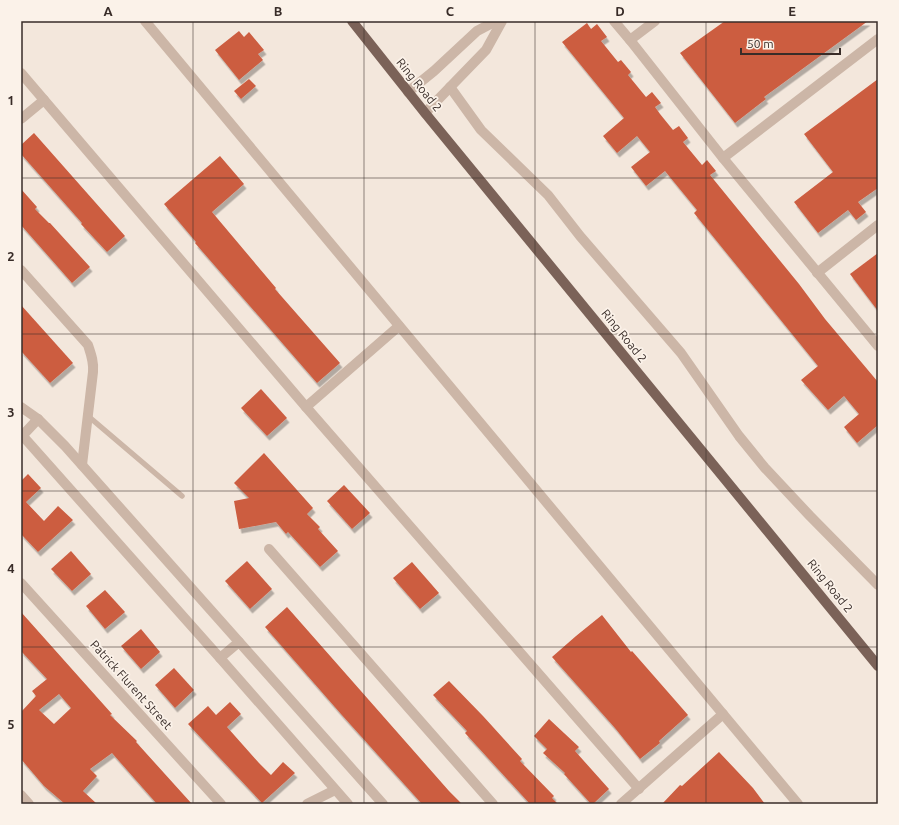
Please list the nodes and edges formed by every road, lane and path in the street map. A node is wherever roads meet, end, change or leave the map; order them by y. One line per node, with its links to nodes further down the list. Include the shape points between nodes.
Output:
1 (145, 21): 19 (street)
2 (352, 21): 11 (main road, Ring Road 2)
3 (496, 21): 11 (street, via 477,31)
4 (502, 21): 10 (street, via 486,50)
5 (614, 21): 8 (street)
6 (655, 21): 8 (street)
7 (878, 39): 15 (street)
8 (630, 40): 15 (street)
9 (21, 73): 12 (street)
10 (450, 87): 13 (street); 30 (street, via 481,130 548,195 681,353 739,436 765,468)
11 (408, 92): 13 (main road, Ring Road 2)
12 (44, 100): 14 (street); 22 (street)
13 (425, 113): 33 (main road, Ring Road 2)
14 (21, 120)
15 (723, 158): 18 (street)
16 (878, 225): 18 (street)
17 (21, 270): 23 (street, via 88,345 94,364)
18 (818, 273): 20 (street)
19 (399, 326): 22 (street); 34 (street)
20 (878, 346)
21 (21, 407): 24 (street)
22 (306, 407): 35 (street)
23 (88, 416): 26 (street); 27 (lane)
24 (38, 418): 25 (street); 26 (street)
25 (22, 434): 32 (street)
26 (82, 465): 31 (street)
27 (182, 496)
28 (269, 549): 43 (street)
29 (21, 583): 39 (street, Patrick Flurent Street)
30 (878, 585)
31 (239, 642): 32 (street); 42 (street)
32 (220, 658): 36 (street)
33 (878, 666)
34 (723, 714): 35 (street); 45 (street)
35 (639, 789): 44 (street)
36 (335, 790): 40 (street); 41 (street)
37 (21, 795): 38 (street)
38 (29, 804)
39 (221, 804)
40 (307, 804)
41 (348, 804)
42 (383, 804)
43 (494, 804)
44 (621, 804)
45 (798, 804)

